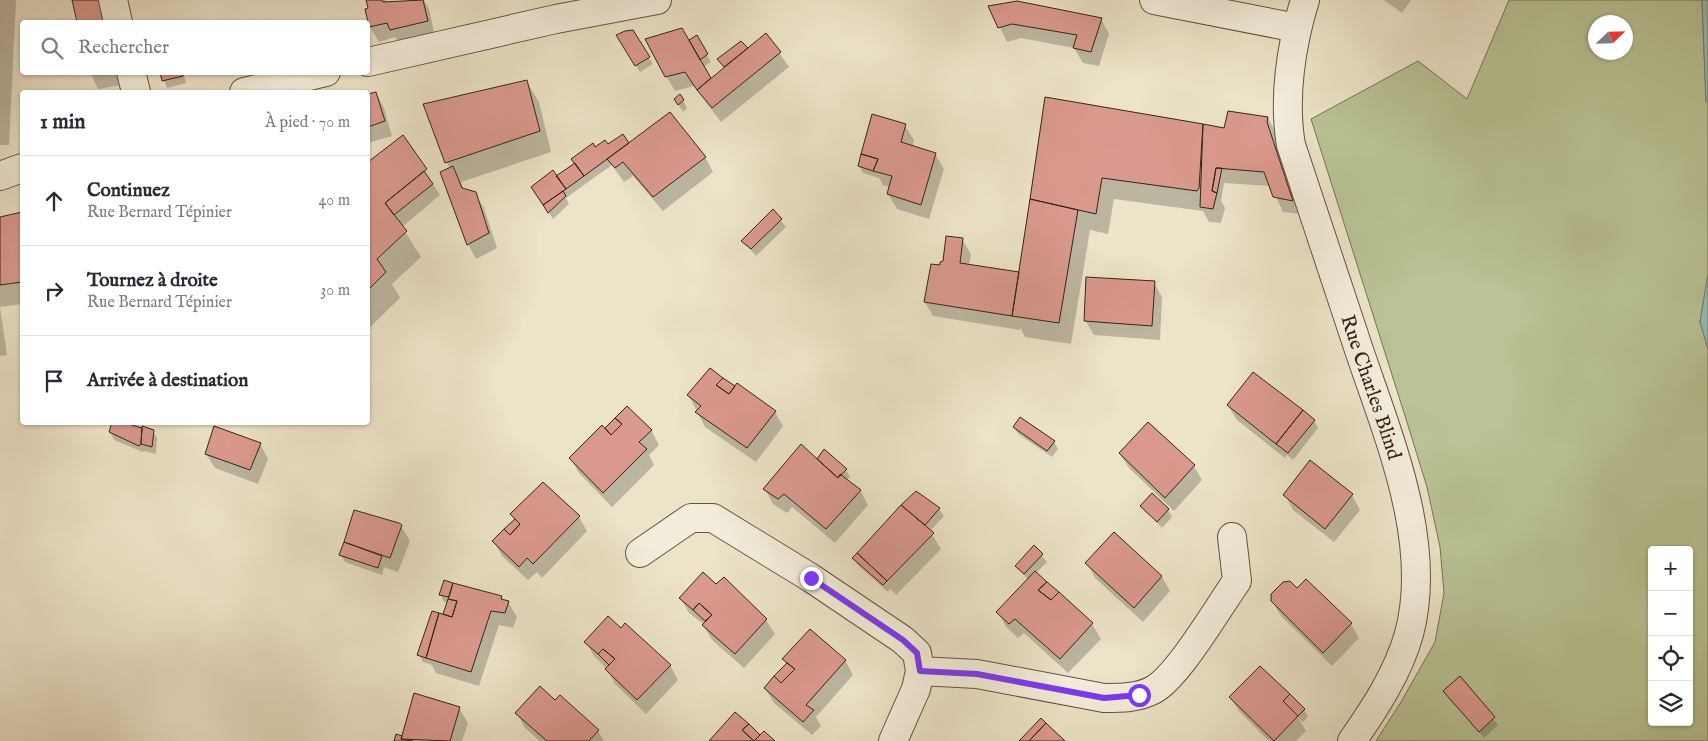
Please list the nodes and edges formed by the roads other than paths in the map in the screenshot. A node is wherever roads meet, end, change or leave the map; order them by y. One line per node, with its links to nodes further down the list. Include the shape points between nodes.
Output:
1 (113, 0): 5 (street)
2 (657, 0): 7 (street, via 556,19)
3 (1154, 0): 6 (street)
4 (1305, 0): 6 (street, Rue Charles Blind)
5 (118, 20)
6 (1298, 28): 18 (street, Rue Charles Blind, via 1287,119 1291,145 1399,468 1414,547 1416,580 1409,634 1377,704)
7 (370, 62)
8 (132, 75): 10 (street)
9 (314, 75): 11 (street)
10 (136, 90)
11 (252, 90)
12 (20, 169): 13 (street)
13 (0, 176)
14 (1232, 537): 16 (street, via 1237,581 1174,672 1154,690 1123,698 1104,698 977,674)
15 (640, 553): 16 (street, via 691,518 713,518 903,640 917,653)
16 (920, 671): 17 (street, via 916,689)
17 (893, 741)
18 (1352, 741)

